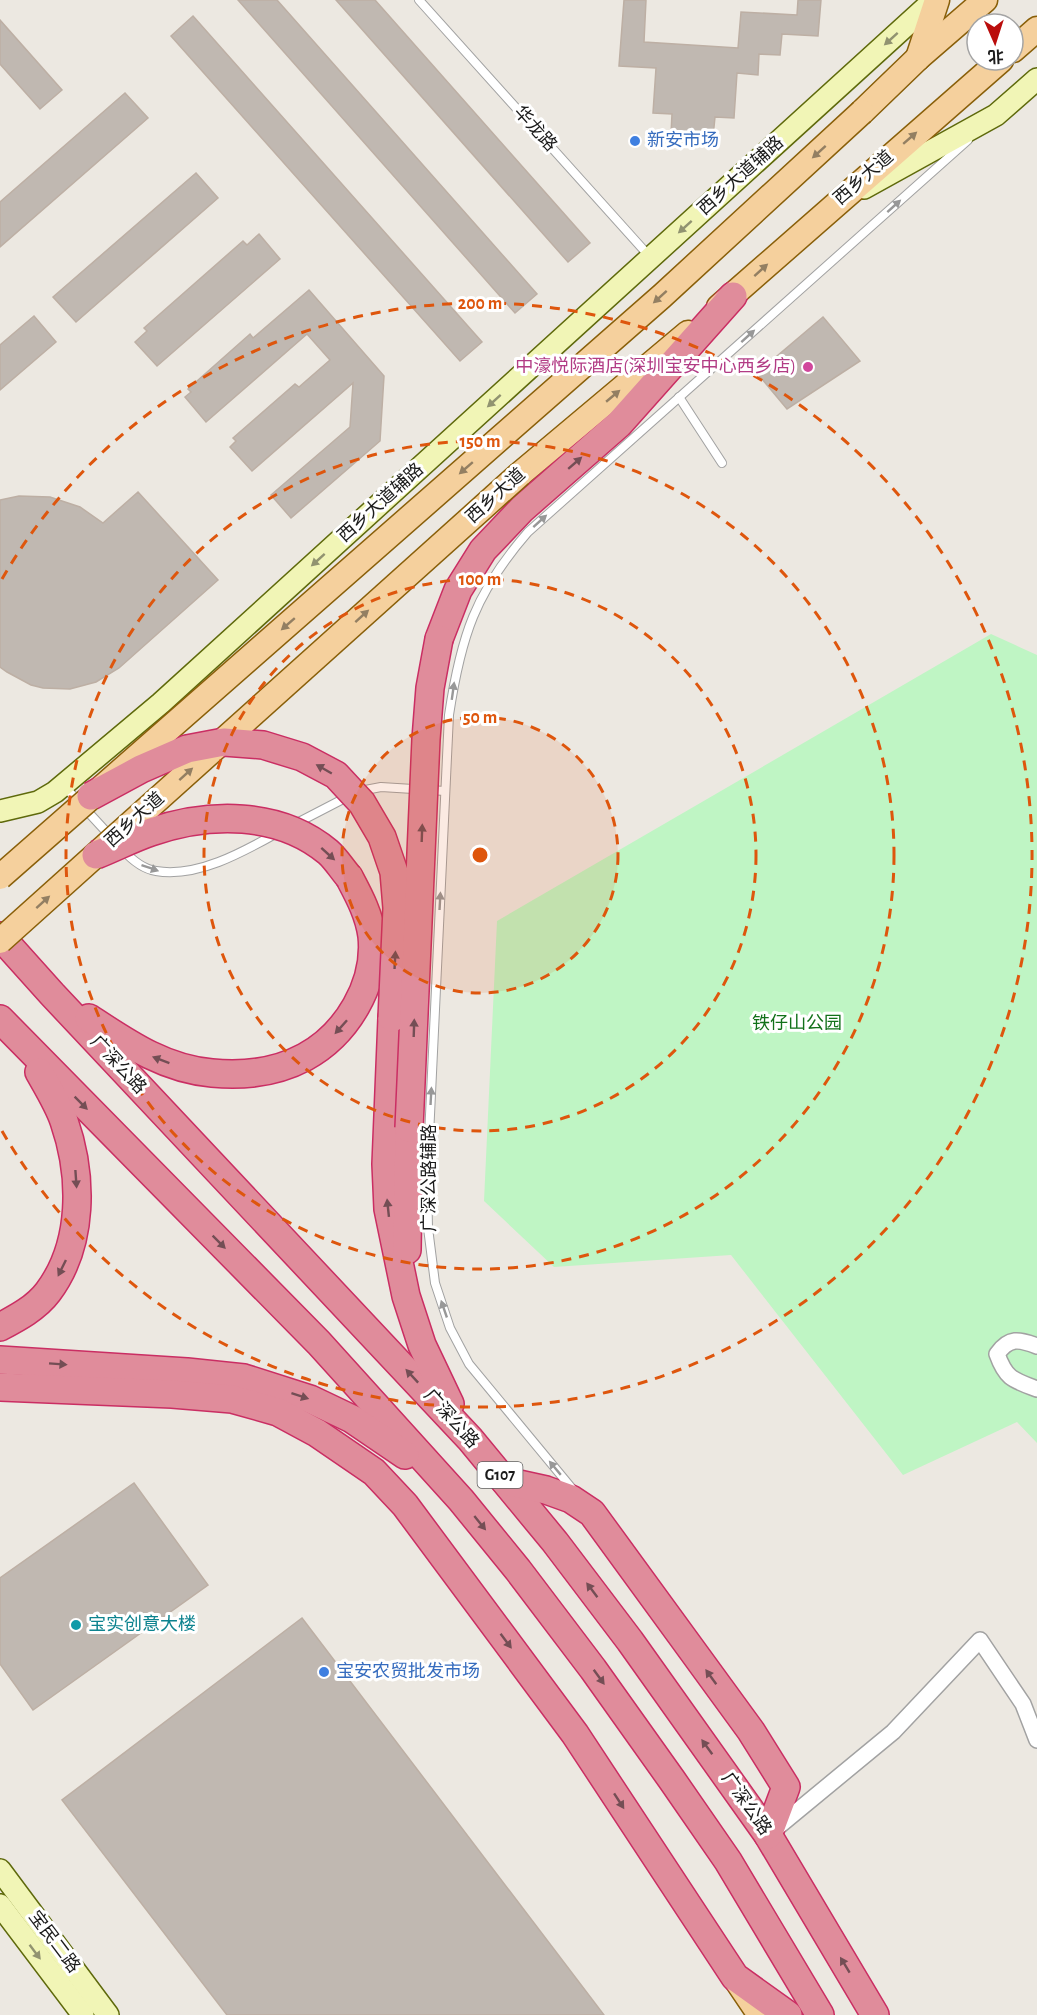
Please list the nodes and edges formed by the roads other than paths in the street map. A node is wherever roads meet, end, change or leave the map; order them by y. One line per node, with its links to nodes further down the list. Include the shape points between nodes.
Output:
1 (420, 0): 11 (lane, 华龙路)
2 (936, 0): 6 (main road); 11 (street, 西乡大道辅路, one-way to 11)
3 (985, 0): 6 (main road)
4 (1037, 29): 5 (main road)
5 (1025, 40)
6 (918, 58): 17 (main road, one-way to 17, bridge, via 662,296)
7 (987, 72): 10 (main road, 西乡大道, one-way to 7)
8 (1037, 79): 9 (street)
9 (996, 115): 10 (street); 13 (lane, one-way to 9)
10 (834, 204): 12 (main road, 西乡大道, one-way to 10)
11 (651, 258): 15 (street, 西乡大道辅路, one-way to 15, via 161,703)
12 (733, 296): 19 (main road, 西乡大道, one-way to 12, bridge, via 520,474); 25 (highway, one-way to 12, bridge, via 409,1128 426,739 439,639 458,590 483,550 522,509 619,424)
13 (679, 397): 14 (lane); 16 (lane, one-way to 13, via 455,674 466,631 493,576 528,532)
14 (722, 463)
15 (63, 785): 16 (lane, one-way to 16, via 131,858 155,871 174,872 236,854 358,791 381,787); 18 (street, 西乡大道辅路, via 38,802)
16 (445, 791): 34 (lane, 广深公路辅路, one-way to 16, via 469,1364 450,1328 435,1283 427,1178)
17 (91, 796): 20 (main road, bridge); 25 (highway, one-way to 17, bridge, via 388,1209 386,1164 397,908 394,872 382,837 362,803 336,775 303,756 263,745 224,742 187,749)
18 (0, 811)
19 (96, 855): 22 (main road, 西乡大道, one-way to 19, bridge); 23 (highway, one-way to 23, bridge, via 151,832 189,822 232,818 269,822 301,833 329,853 349,877 365,906 372,935 372,965 351,1016 332,1037 306,1057 279,1068 239,1073 181,1068 145,1054)
20 (0, 877)
21 (0, 936): 23 (highway, 广深公路 / G107)
22 (0, 941)
23 (52, 994): 31 (highway, 广深公路 / G107, one-way to 23)
24 (5, 1025): 26 (highway, one-way to 26, via 37,1070 63,1120 73,1154 77,1212 63,1269 47,1294 22,1316); 33 (highway, G107, one-way to 33, via 319,1343)
25 (406, 1296): 31 (highway, via 422,1345)
26 (0, 1327)
27 (1037, 1346): 30 (street, via 1021,1340 1005,1344 997,1354 1003,1372)
28 (0, 1360): 33 (highway, one-way to 33, via 244,1378 310,1399 352,1419 396,1447)
29 (0, 1387): 36 (highway, via 232,1399 278,1412 374,1472 405,1505)
30 (1037, 1389)
31 (470, 1439): 32 (highway, 广深公路 / G107)
32 (506, 1481): 34 (highway, via 571,1499); 38 (highway, 广深公路 / G107, one-way to 32, via 630,1641)
33 (461, 1500): 46 (highway, G107, one-way to 46, via 593,1669 672,1780 728,1862)
34 (592, 1513): 38 (highway, one-way to 34, via 786,1787 751,1731)
35 (414, 1532): 36 (lane)
36 (485, 1612): 41 (highway, one-way to 41, via 575,1734)
37 (1037, 1740): 38 (street, via 1023,1704 980,1640 893,1732)
38 (768, 1835): 47 (highway, 广深公路 / G107, one-way to 38)
39 (0, 1870): 43 (street, 宝民二路)
40 (0, 1905): 42 (street, 宝民二路, one-way to 42)
41 (735, 1977): 44 (main road); 45 (highway)
42 (82, 2015)
43 (108, 2015)
44 (760, 2015)
45 (788, 2015)
46 (820, 2015)
47 (875, 2015)

